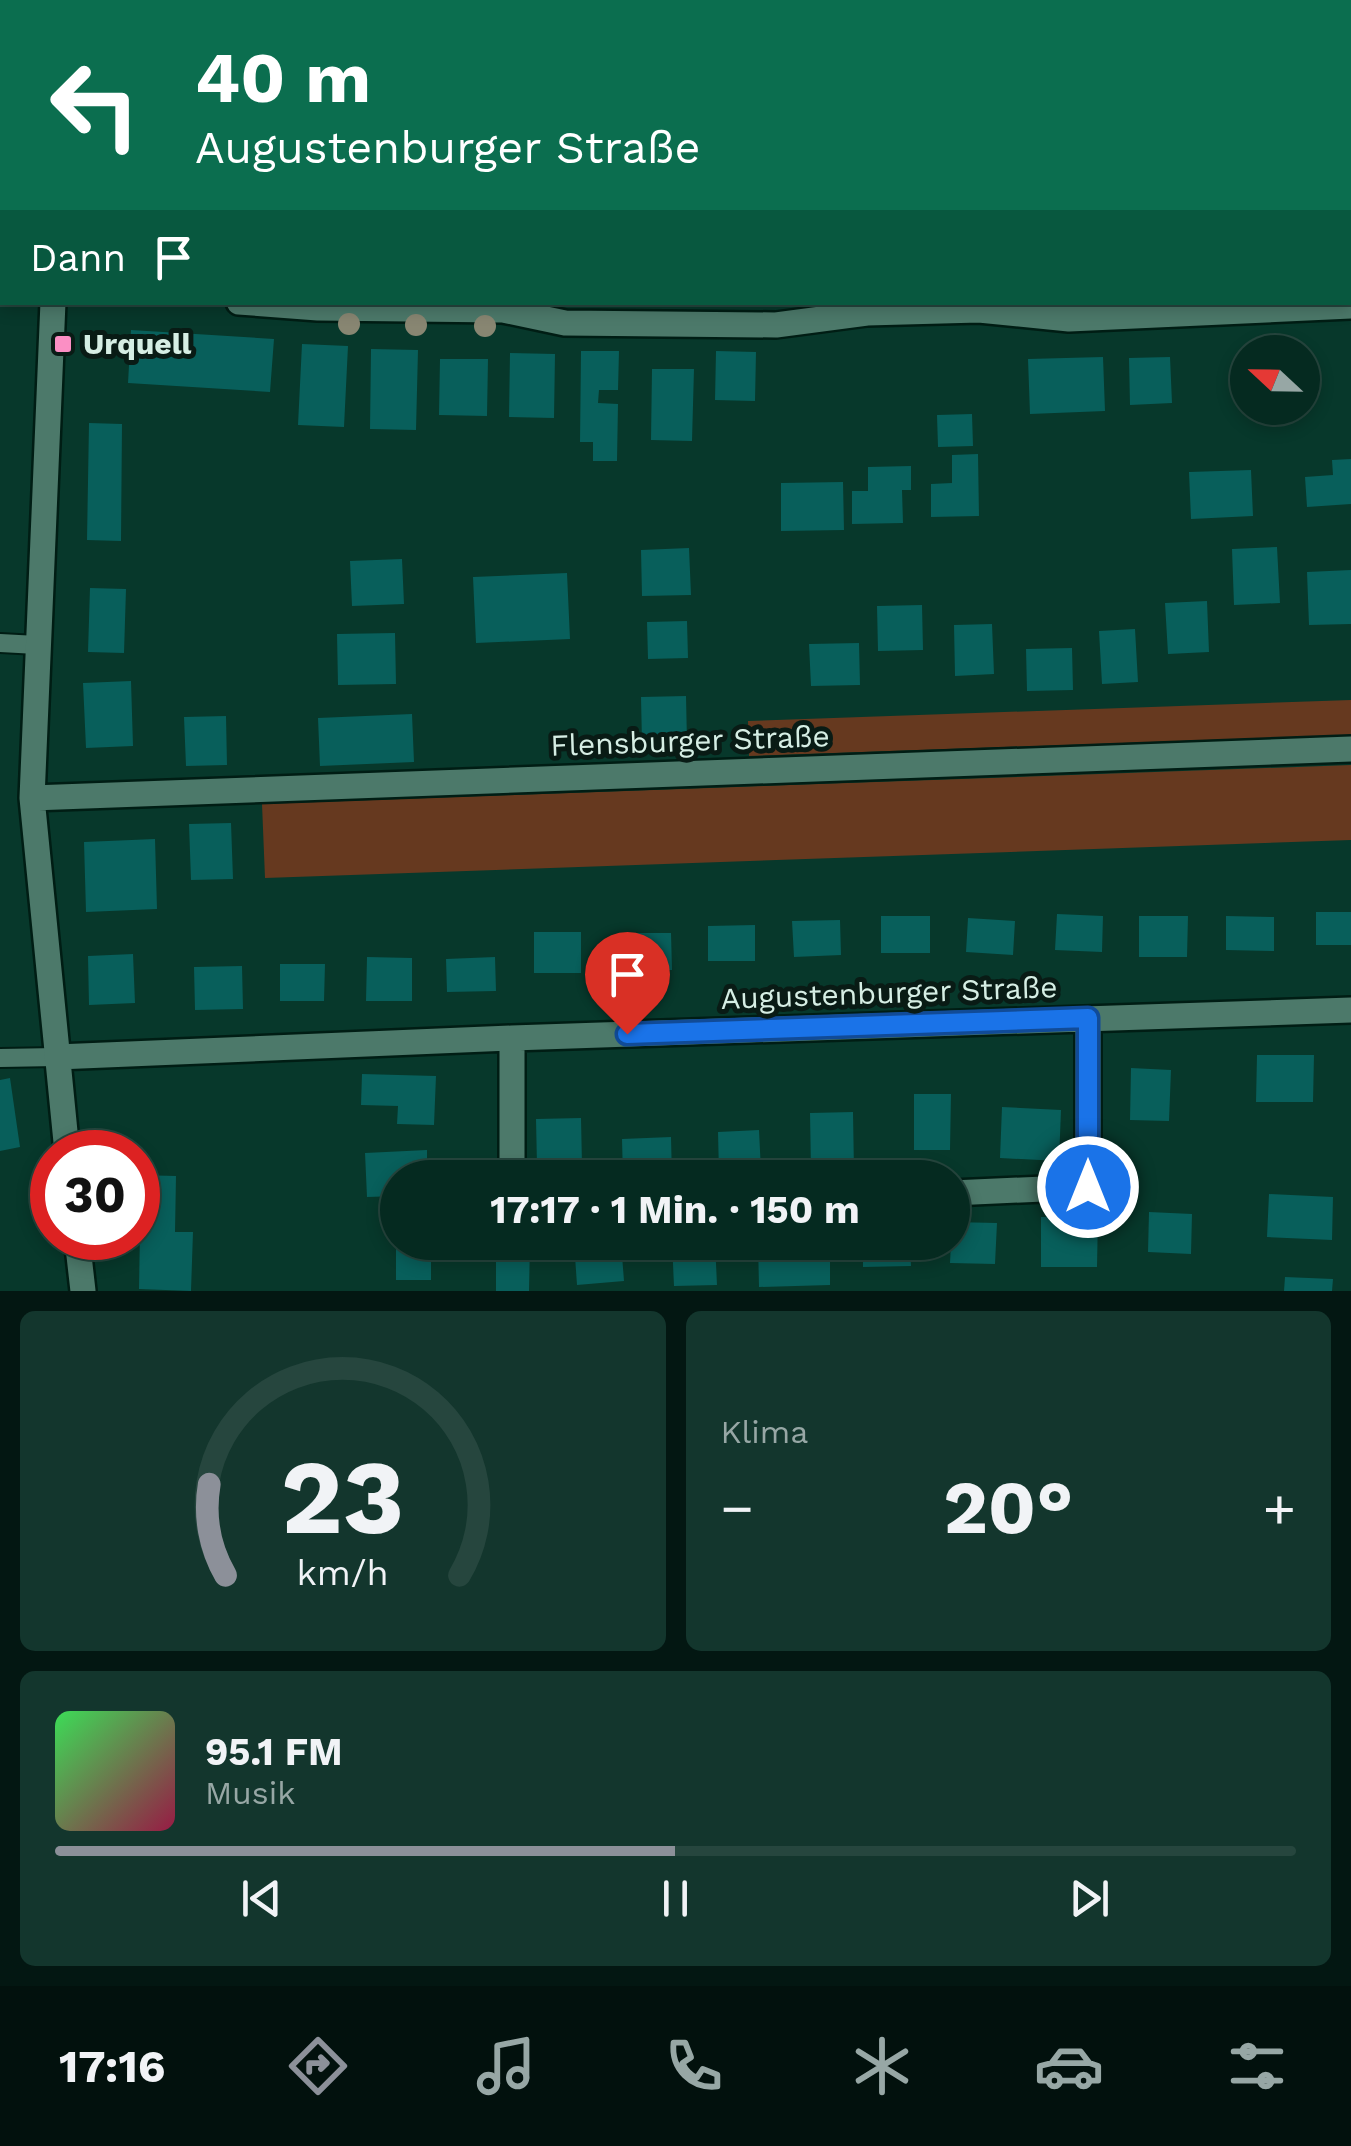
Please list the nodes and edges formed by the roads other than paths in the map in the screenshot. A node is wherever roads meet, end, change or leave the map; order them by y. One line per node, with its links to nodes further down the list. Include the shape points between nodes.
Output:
1 (53, 305): 5 (street)
2 (274, 305): 3 (street, via 504,310 565,322 757,324 867,313 979,310 1069,320)
3 (1351, 306)
4 (0, 644): 5 (lane)
5 (37, 645): 7 (street)
6 (1351, 749): 7 (street, Flensburger Straße)
7 (32, 798): 11 (street)
8 (1351, 1010): 9 (street, Augustenburger Straße)
9 (1088, 1018): 10 (street, Augustenburger Straße); 15 (street, Augustenburger Straße, via 1088,1187)
10 (512, 1038): 11 (street, Augustenburger Straße); 14 (street)
11 (57, 1057): 12 (lane); 13 (street)
12 (0, 1058)
13 (65, 1130)
14 (512, 1160)
15 (970, 1192)
16 (78, 1260): 17 (street)
17 (82, 1291)

